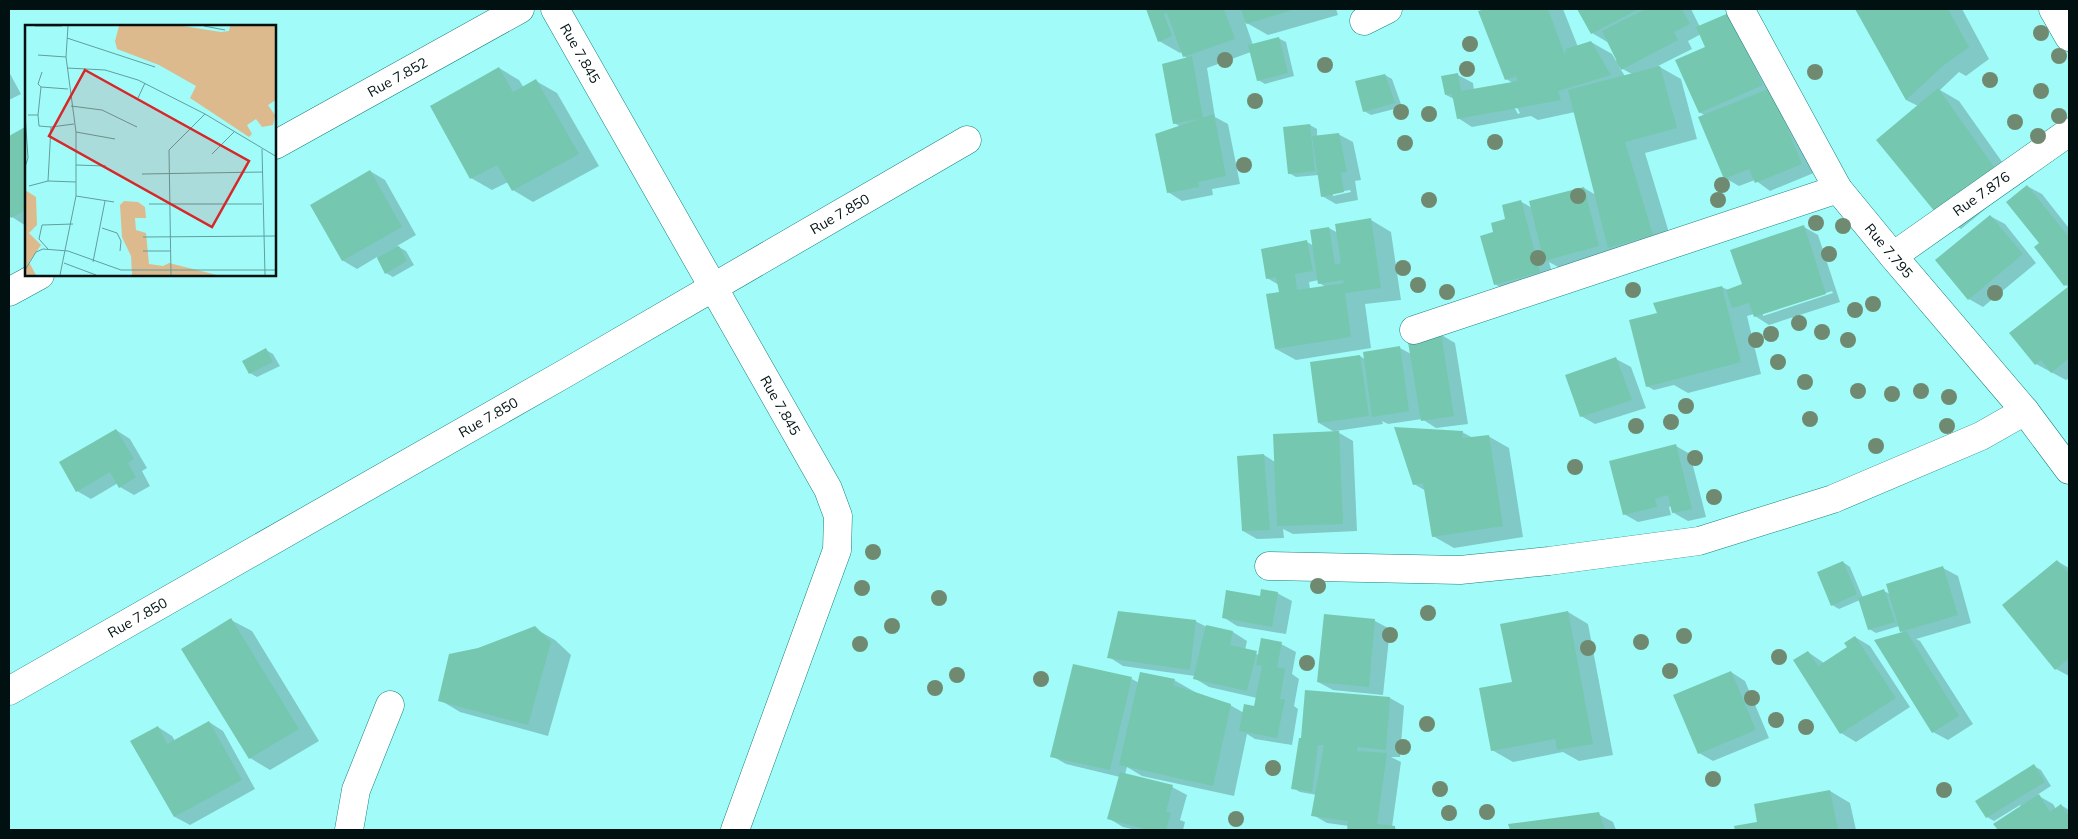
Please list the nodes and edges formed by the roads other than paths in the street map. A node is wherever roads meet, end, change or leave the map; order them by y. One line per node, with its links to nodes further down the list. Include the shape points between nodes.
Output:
1 (520, 9): 10 (street, Rue 7.852)
2 (555, 9): 14 (street, Rue 7.845)
3 (1388, 9): 6 (street)
4 (1740, 9): 11 (street, Rue 7.795)
5 (2053, 9): 7 (street)
6 (1364, 21)
7 (2069, 37)
8 (2069, 132): 12 (street, Rue 7.876)
9 (966, 140): 14 (street, Rue 7.850)
10 (276, 144)
11 (1838, 189): 12 (street, Rue 7.795); 16 (street)
12 (1893, 256): 17 (street, Rue 7.795)
13 (38, 276): 15 (street)
14 (712, 287): 20 (street, Rue 7.850); 23 (street, Rue 7.845, via 828,489 838,516 837,550)
15 (9, 292)
16 (1414, 330)
17 (2025, 411): 18 (street, Rue 7.795); 19 (street, via 1980,436 1833,499 1699,542 1460,570)
18 (2069, 470)
19 (1268, 566)
20 (9, 691)
21 (390, 705): 22 (street, via 356,790)
22 (349, 830)
23 (735, 830)

